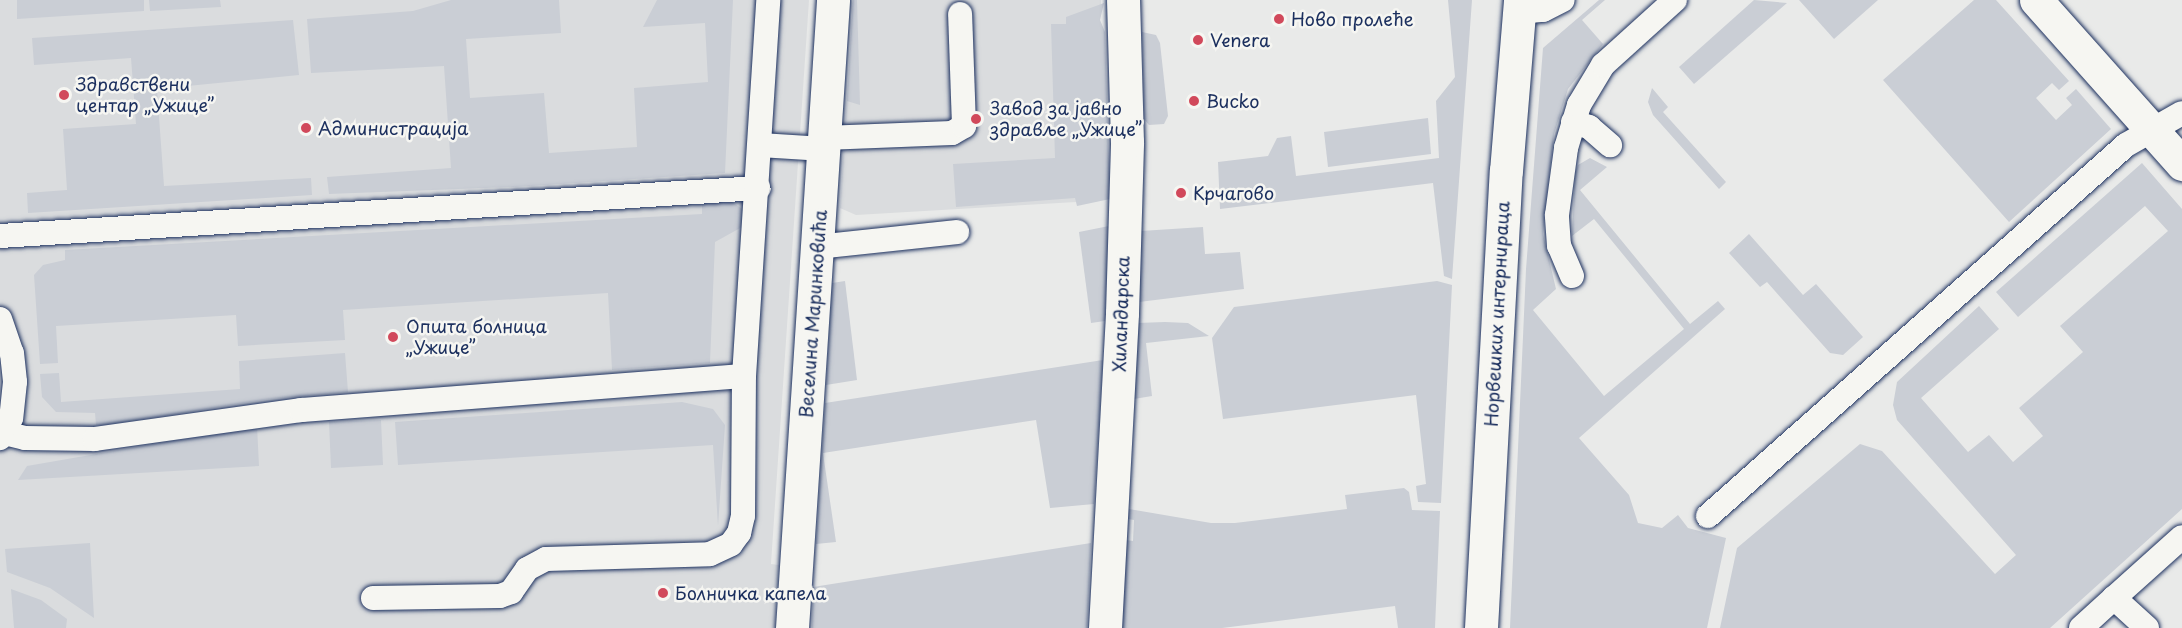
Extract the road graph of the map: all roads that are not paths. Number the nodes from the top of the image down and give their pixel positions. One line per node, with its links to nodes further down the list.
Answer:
1 (768, 0): 13 (lane)
2 (833, 0): 12 (street, Веселина Маринковића)
3 (1123, 0): 29 (street, Хиландарска)
4 (1563, 0): 7 (lane)
5 (1675, 0): 10 (lane)
6 (2036, 0): 11 (street)
7 (1520, 6): 30 (street, Норвешких интернираца)
8 (960, 14): 12 (lane)
9 (2182, 113): 11 (lane)
10 (1573, 122): 14 (lane); 20 (lane)
11 (2153, 131): 15 (street); 24 (lane)
12 (824, 143): 13 (lane); 19 (street, Веселина Маринковића)
13 (760, 145): 16 (lane)
14 (1610, 145)
15 (2182, 164)
16 (758, 188): 18 (lane); 22 (lane)
17 (957, 232): 19 (lane)
18 (0, 236)
19 (817, 247): 28 (street, Веселина Маринковића)
20 (1572, 276)
21 (0, 319): 23 (lane)
22 (744, 376): 23 (lane); 26 (lane)
23 (2, 435)
24 (1708, 516)
25 (2182, 537): 27 (lane)
26 (373, 598)
27 (2114, 598): 31 (lane); 32 (lane)
28 (792, 628)
29 (1104, 628)
30 (1481, 628)
31 (2080, 628)
32 (2146, 628)

